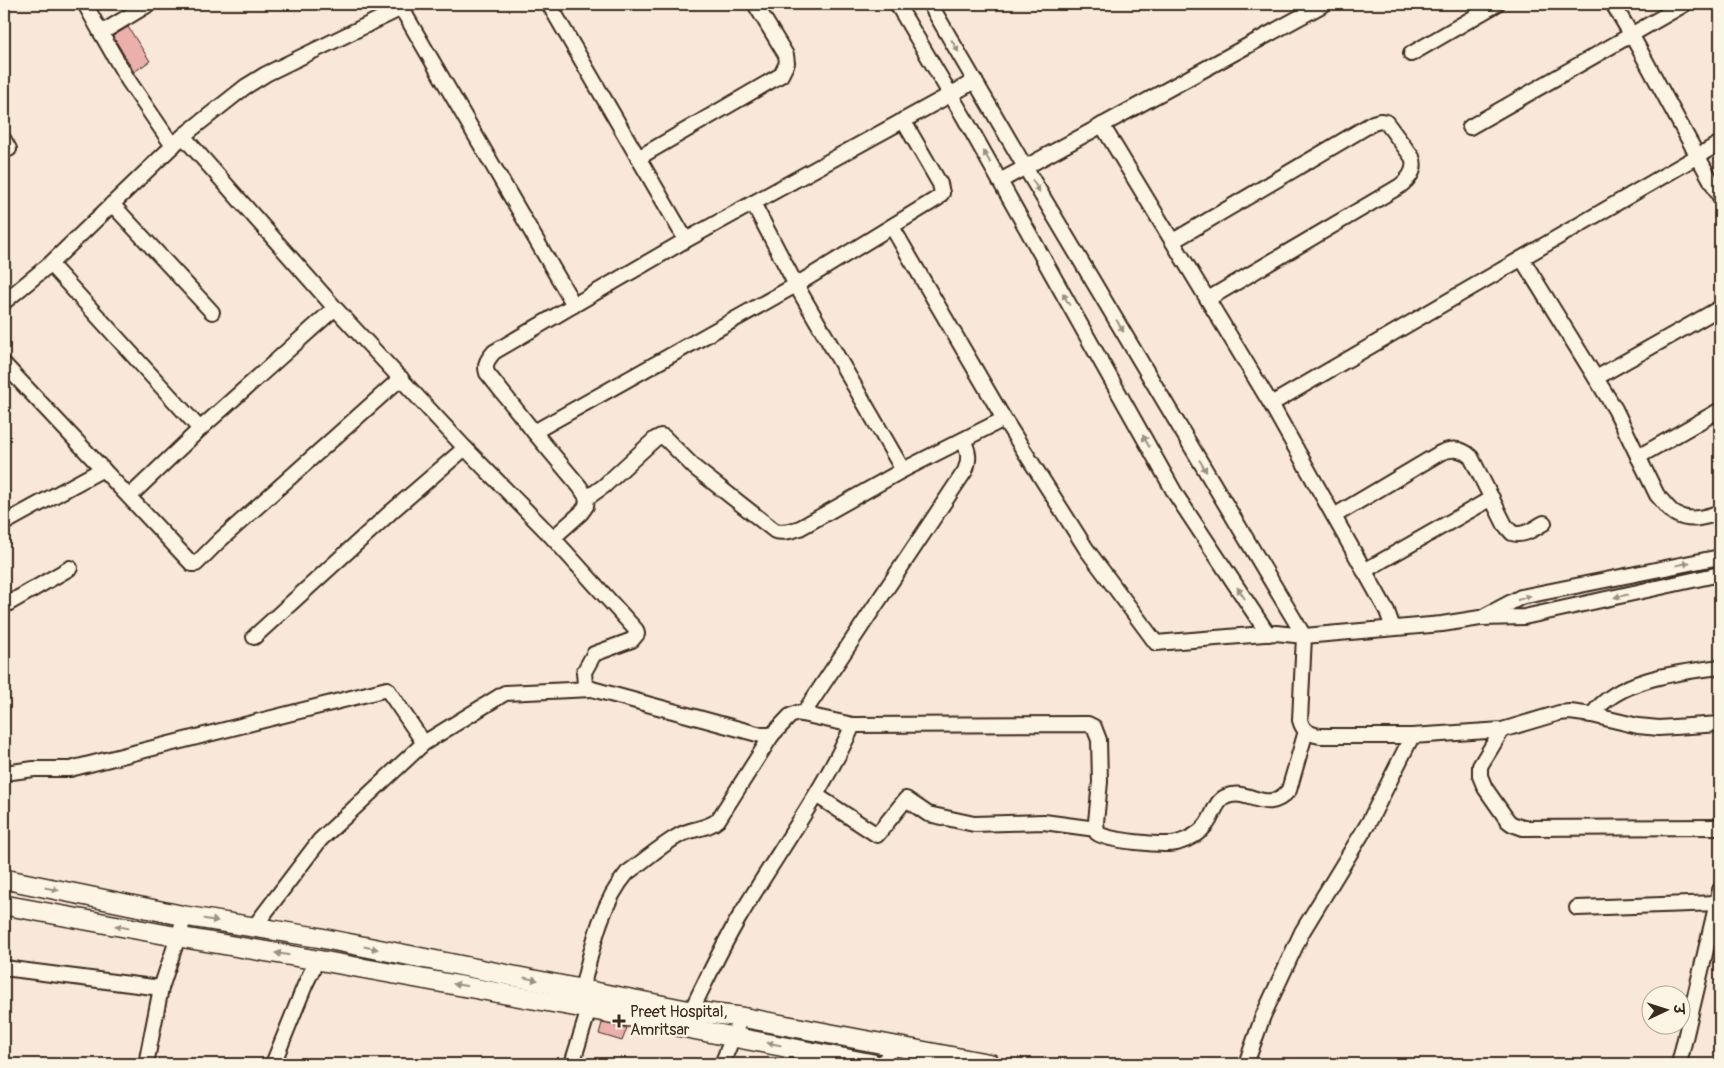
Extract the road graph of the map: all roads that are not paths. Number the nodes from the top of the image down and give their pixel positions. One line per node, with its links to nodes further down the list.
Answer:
1 (85, 4): 12 (street)
2 (150, 4): 12 (street)
3 (549, 4): 24 (street)
4 (755, 4): 24 (street)
5 (897, 4): 16 (street)
6 (930, 4): 15 (street, one-way to 15)
7 (1324, 4): 18 (street)
8 (1497, 4): 14 (street)
9 (1613, 4): 13 (street)
10 (1685, 4): 13 (street)
11 (404, 5): 20 (street); 38 (street)
12 (101, 33): 22 (street)
13 (1631, 34): 19 (street); 23 (street)
14 (1411, 54)
15 (975, 81): 16 (street); 25 (street)
16 (949, 94): 17 (street); 26 (street, one-way to 16)
17 (903, 120): 28 (street); 30 (street)
18 (1102, 125): 25 (street); 32 (street)
19 (1470, 127)
20 (183, 136): 22 (street); 39 (street)
21 (1720, 144): 23 (street)
22 (173, 146): 29 (street)
23 (1699, 156): 27 (street); 33 (street)
24 (638, 158): 31 (street)
25 (1025, 167): 26 (street); 71 (street, one-way to 71)
26 (1000, 181): 70 (street, one-way to 26)
27 (1720, 196)
28 (753, 203): 31 (street); 35 (street)
29 (112, 204): 34 (street); 41 (street)
30 (892, 227): 35 (street); 47 (street)
31 (686, 240): 38 (street)
32 (1173, 241): 36 (street); 36 (street)
33 (1522, 259): 44 (street); 45 (street)
34 (50, 264): 37 (street); 48 (street)
35 (796, 285): 49 (street); 54 (street)
36 (1208, 299): 45 (street)
37 (4, 302)
38 (574, 305): 49 (street)
39 (335, 308): 43 (street); 48 (street)
40 (1720, 308): 44 (street)
41 (212, 312)
42 (4, 364): 53 (street)
43 (401, 378): 51 (street); 55 (street)
44 (1596, 378): 52 (street)
45 (1272, 404): 59 (street)
46 (1720, 410): 52 (street)
47 (1004, 419): 50 (street); 70 (street)
48 (200, 429): 55 (street)
49 (534, 432): 56 (street)
50 (963, 440): 54 (street); 75 (street)
51 (465, 448): 62 (street); 72 (street)
52 (1638, 457): 58 (street)
53 (103, 468): 55 (street); 60 (street)
54 (903, 470): 56 (street)
55 (130, 496)
56 (587, 498): 62 (street)
57 (1492, 498): 59 (street); 61 (street); 65 (street)
58 (1720, 512)
59 (1334, 516): 65 (street)
60 (4, 523)
61 (1544, 523)
62 (554, 538): 74 (street)
63 (1720, 557): 68 (street, one-way to 63)
64 (70, 568): 67 (street)
65 (1364, 571): 69 (street)
66 (1720, 574): 68 (street, one-way to 68)
67 (4, 606)
68 (1480, 618): 69 (street)
69 (1393, 628): 71 (street)
70 (1268, 634): 71 (street)
71 (1304, 636): 80 (street)
72 (254, 638)
73 (1720, 667): 76 (street)
74 (592, 689): 81 (street); 83 (street)
75 (803, 714): 78 (street); 81 (street)
76 (1592, 715): 77 (street); 79 (street)
77 (1720, 724)
78 (853, 725): 85 (street); 87 (street)
79 (1502, 730): 82 (street); 86 (street)
80 (1306, 732): 82 (street); 87 (street)
81 (772, 735): 98 (street)
82 (1412, 736): 111 (street)
83 (424, 742): 84 (street); 93 (street)
84 (4, 773)
85 (816, 796): 87 (street); 100 (street)
86 (1720, 827)
87 (1096, 828)
88 (4, 879): 92 (street, one-way to 92)
89 (1719, 897): 91 (street); 112 (street)
90 (4, 905): 94 (street, one-way to 90)
91 (1577, 908)
92 (185, 916): 93 (street, one-way to 93); 94 (street)
93 (254, 927): 98 (street, one-way to 98)
94 (179, 937): 95 (street, one-way to 94); 97 (street)
95 (316, 960): 99 (street, one-way to 95); 105 (street)
96 (4, 968): 97 (street)
97 (161, 988): 104 (street)
98 (582, 989): 100 (street)
99 (589, 1009): 102 (street); 106 (street)
100 (691, 1011): 101 (street)
101 (741, 1017): 102 (street); 103 (street)
102 (734, 1036): 107 (street); 108 (street, one-way to 102)
103 (893, 1047): 109 (street); 110 (street)
104 (146, 1064)
105 (272, 1064)
106 (572, 1064)
107 (722, 1064)
108 (873, 1064)
109 (883, 1064)
110 (991, 1064)
111 (1246, 1064)
112 (1678, 1064)

